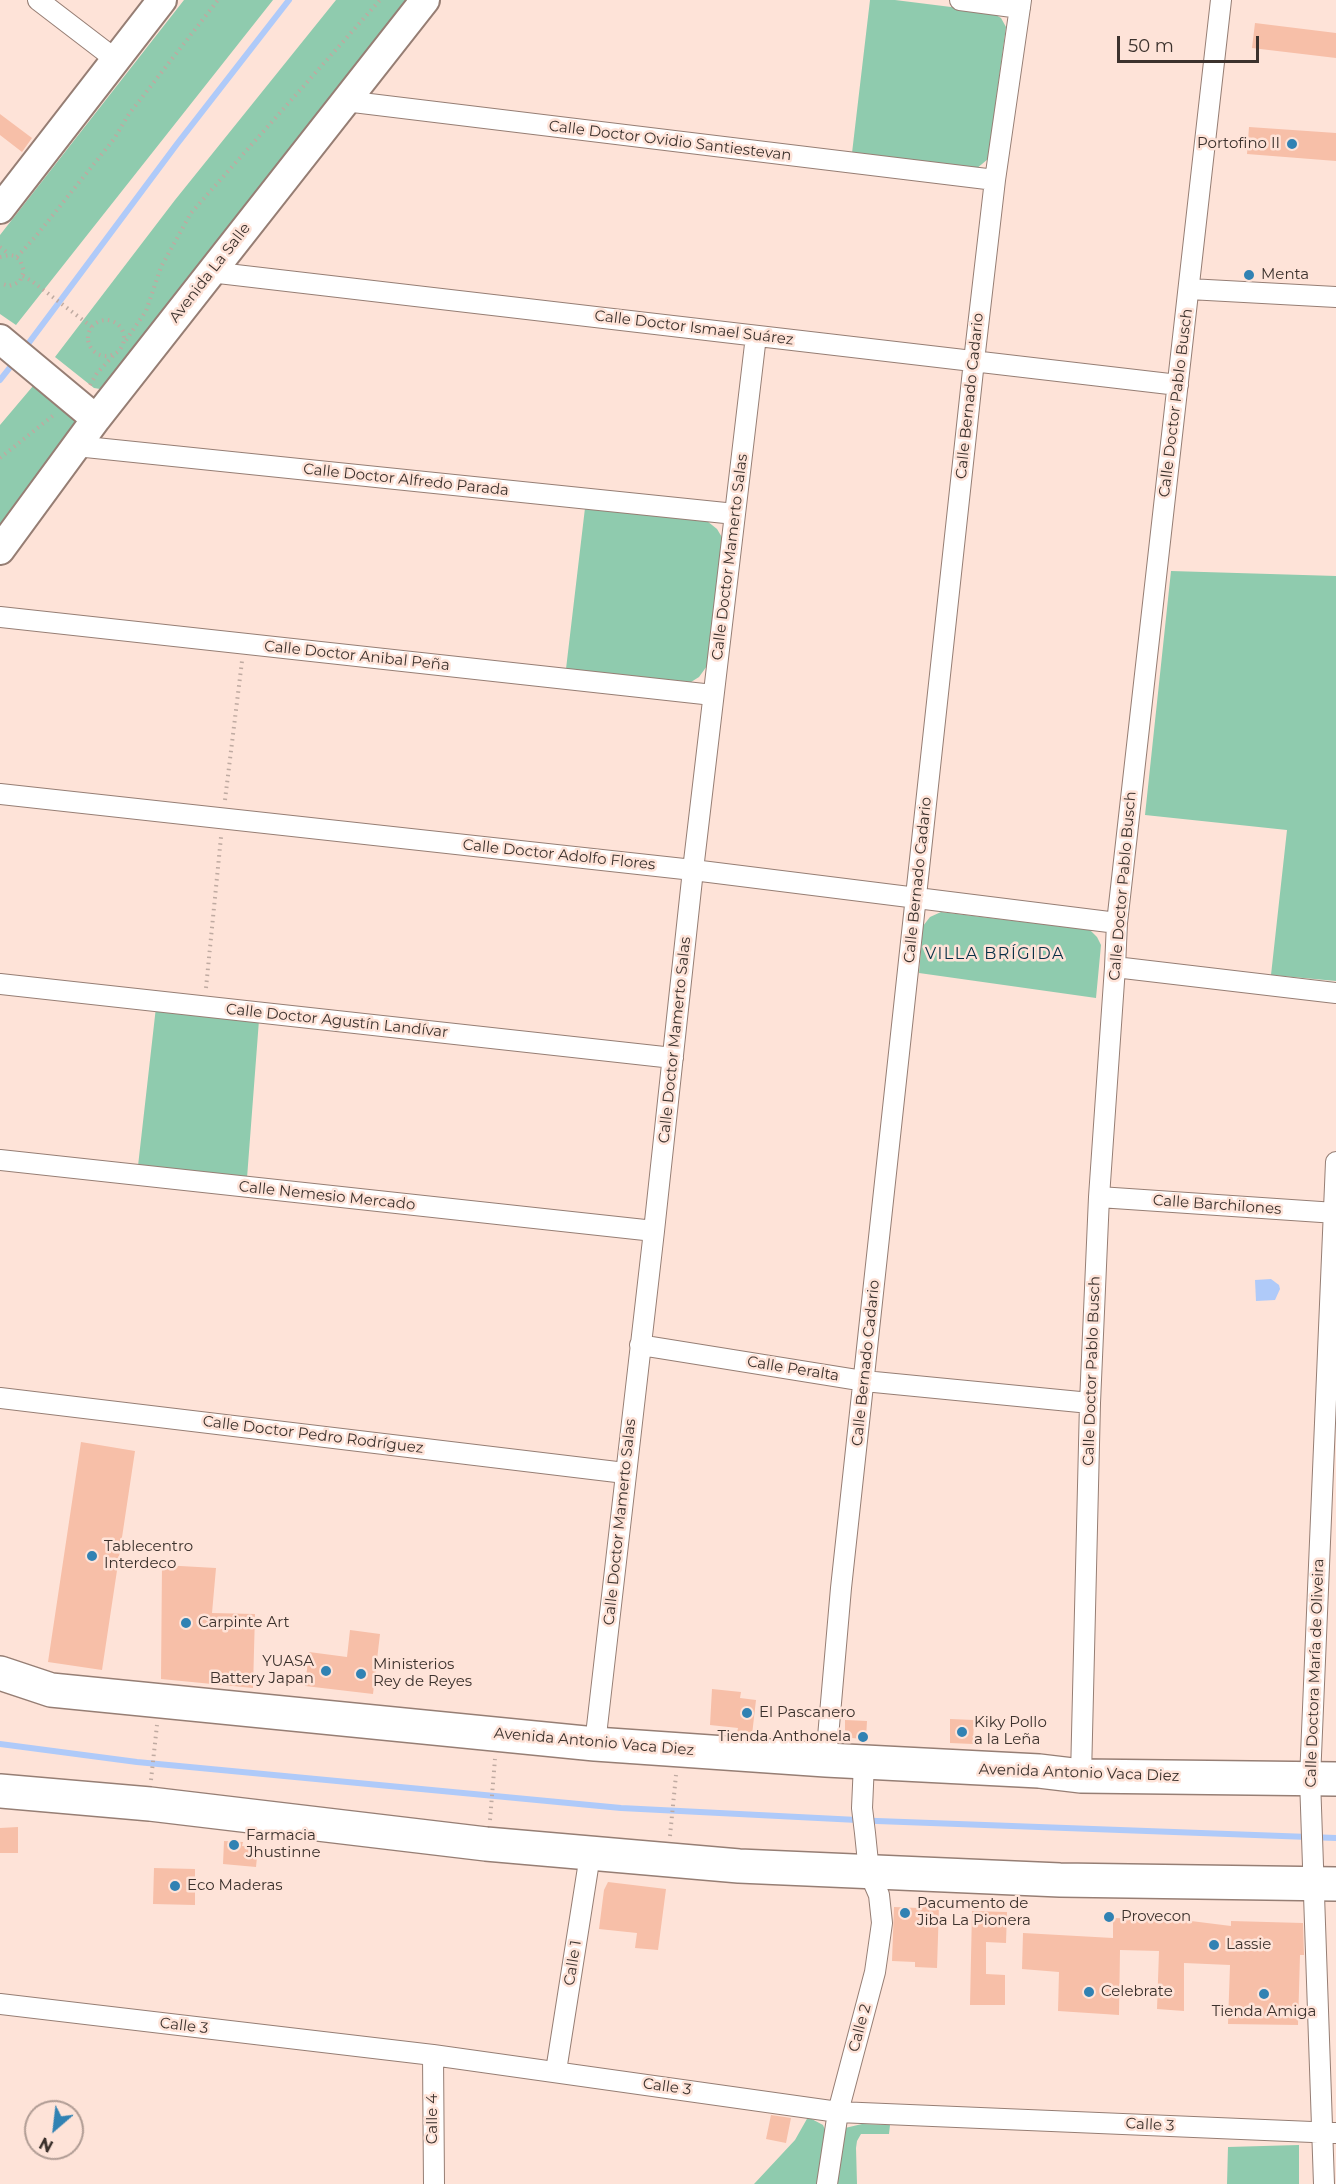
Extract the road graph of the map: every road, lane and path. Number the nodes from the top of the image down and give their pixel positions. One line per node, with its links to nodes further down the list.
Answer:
1 (38, 0): 9 (street)
2 (162, 0): 9 (main road)
3 (218, 0): 16 (path)
4 (380, 0): 25 (path)
5 (425, 0): 10 (main road, Avenida La Salle)
6 (960, 0): 8 (street)
7 (1221, 0): 20 (street, Calle Doctor Pablo Busch)
8 (1020, 4): 11 (street, Calle Bernado Cadario)
9 (115, 59): 12 (main road)
10 (345, 101): 11 (street, Calle Doctor Ovidio Santiestevan); 17 (main road, Avenida La Salle)
11 (995, 180): 27 (street, Calle Bernado Cadario)
12 (0, 209)
13 (0, 247): 14 (path)
14 (10, 255): 15 (path); 16 (path)
15 (0, 257)
16 (17, 257): 18 (path)
17 (210, 272): 23 (street, Calle Doctor Ismael Suárez); 31 (main road, Avenida La Salle)
18 (23, 276): 19 (path); 22 (path)
19 (0, 284)
20 (1189, 289): 21 (street); 29 (street, Calle Doctor Pablo Busch)
21 (1336, 297)
22 (91, 326): 25 (path); 26 (path)
23 (756, 336): 27 (street, Calle Doctor Ismael Suárez); 34 (street, Calle Doctor Mamerto Salas)
24 (0, 339): 31 (main road)
25 (124, 343): 26 (path)
26 (115, 354): 28 (path)
27 (974, 361): 29 (street, Calle Doctor Ismael Suárez); 40 (street, Calle Bernado Cadario)
28 (90, 385)
29 (1178, 385): 41 (street, Calle Doctor Pablo Busch)
30 (60, 409): 33 (path)
31 (96, 419): 32 (main road, Avenida La Salle)
32 (76, 446): 34 (street, Calle Doctor Alfredo Parada); 35 (main road, Avenida La Salle)
33 (0, 458)
34 (735, 514): 37 (street, Calle Doctor Mamerto Salas)
35 (0, 550)
36 (0, 617): 37 (street, Calle Doctor Anibal Peña)
37 (713, 695): 39 (street, Calle Doctor Mamerto Salas)
38 (0, 794): 39 (street, Calle Doctor Adolfo Flores)
39 (693, 870): 40 (street, Calle Doctor Adolfo Flores); 45 (street, Calle Doctor Mamerto Salas)
40 (916, 899): 41 (street, Calle Doctor Adolfo Flores); 52 (street, Calle Bernado Cadario)
41 (1117, 923): 42 (street, Calle Doctor Pablo Busch)
42 (1115, 967): 44 (street); 48 (street, Calle Doctor Pablo Busch)
43 (0, 984): 45 (street, Calle Doctor Agustín Landívar)
44 (1336, 993)
45 (673, 1058): 50 (street, Calle Doctor Mamerto Salas)
46 (0, 1160): 50 (street, Calle Nemesio Mercado)
47 (1336, 1162): 49 (street, Calle Doctora María de Oliveira)
48 (1099, 1197): 49 (street, Calle Barchilones); 54 (street, Calle Doctor Pablo Busch)
49 (1335, 1213): 64 (street, Calle Doctora María de Oliveira)
50 (654, 1232): 51 (street, Calle Doctor Mamerto Salas)
51 (640, 1345): 52 (street, Calle Peralta); 55 (street, Calle Doctor Mamerto Salas)
52 (864, 1381): 54 (street, Calle Peralta); 59 (street, Calle Bernado Cadario)
53 (0, 1398): 55 (street, Calle Doctor Pedro Rodríguez)
54 (1090, 1403): 61 (street, Calle Doctor Pablo Busch)
55 (625, 1473): 57 (street, Calle Doctor Mamerto Salas)
56 (0, 1673): 57 (highway, Avenida Antonio Vaca Diez)
57 (595, 1744): 59 (highway, Avenida Antonio Vaca Diez)
58 (155, 1747): 62 (path)
59 (826, 1760): 60 (highway, Avenida Antonio Vaca Diez)
60 (864, 1762): 61 (highway, Avenida Antonio Vaca Diez); 70 (street, Calle 2)
61 (1082, 1776): 64 (highway, Avenida Antonio Vaca Diez)
62 (151, 1778)
63 (494, 1778): 67 (path)
64 (1319, 1787): 71 (street, Calle Doctora María de Oliveira)
65 (0, 1791): 69 (highway)
66 (674, 1797): 68 (path)
67 (491, 1810)
68 (672, 1821)
69 (590, 1855): 70 (highway); 74 (street, Calle 1)
70 (869, 1872): 71 (highway); 75 (street, Calle 2)
71 (1322, 1880): 76 (street, Calle Doctora María de Oliveira)
72 (0, 2004): 73 (street, Calle 3)
73 (433, 2055): 74 (street, Calle 3); 77 (street, Calle 4)
74 (556, 2071): 75 (street, Calle 3)
75 (838, 2112): 76 (street, Calle 3); 78 (street, Calle 2)
76 (1329, 2133): 79 (street, Calle Doctora María de Oliveira)
77 (434, 2184)
78 (827, 2184)
79 (1324, 2184)

